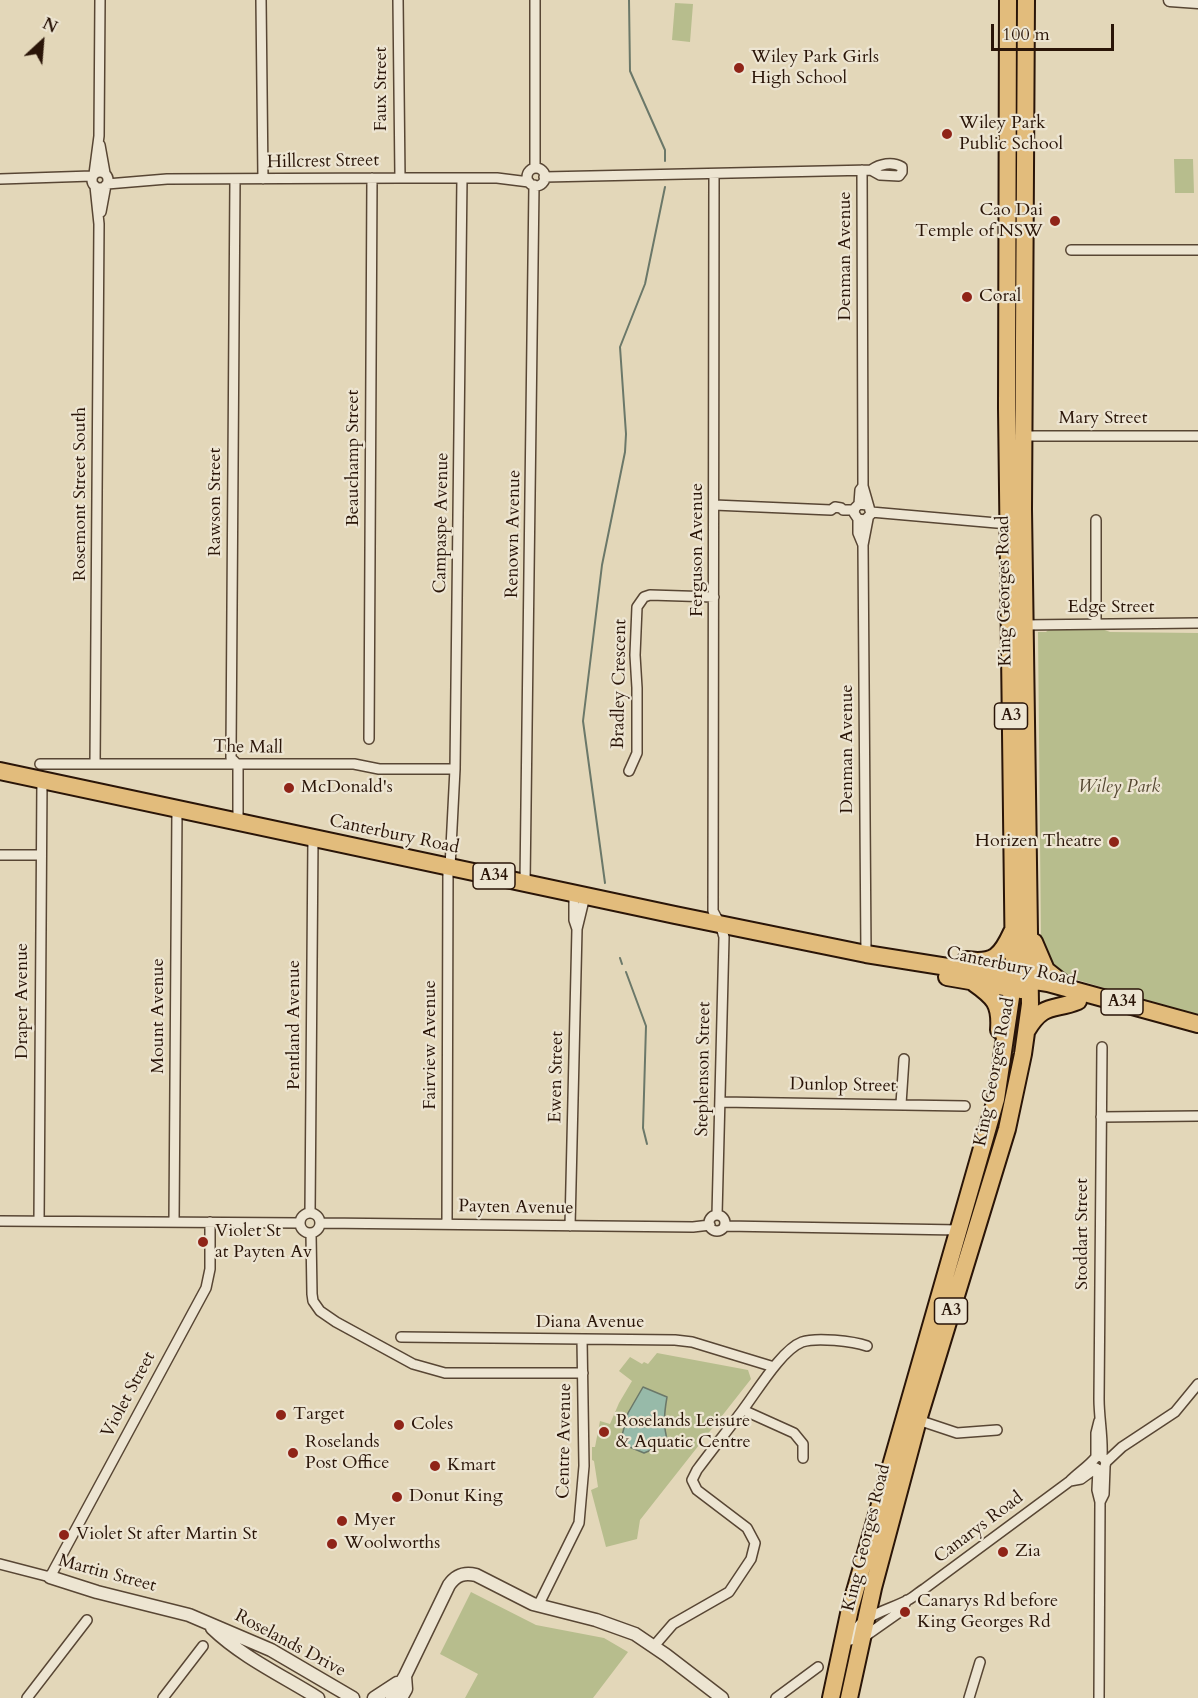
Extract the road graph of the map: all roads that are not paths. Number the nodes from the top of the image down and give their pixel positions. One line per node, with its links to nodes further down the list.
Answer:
1 (100, 0): 9 (street, Rosemont Street South)
2 (261, 0): 19 (street)
3 (398, 0): 12 (street, Faux Street)
4 (534, 0): 10 (street)
5 (1008, 0): 27 (highway, King Georges Road / A3)
6 (1026, 0): 27 (highway, King Georges Road / A3)
7 (1170, 0): 8 (street)
8 (1198, 2)
9 (99, 136): 18 (street, Rosemont Street South); 20 (street, Rosemont Street South)
10 (531, 170): 13 (street); 16 (street, Hillcrest Street); 22 (street)
11 (714, 174): 13 (street); 28 (street, Ferguson Avenue); 29 (street, Denman Avenue)
12 (400, 177): 14 (street, Hillcrest Street); 15 (street, Hillcrest Street)
13 (544, 177): 22 (street)
14 (372, 178): 19 (street, Hillcrest Street); 36 (street, Beauchamp Street)
15 (462, 178): 16 (street, Hillcrest Street); 39 (street, Campaspe Avenue)
16 (497, 178): 22 (street, Hillcrest Street)
17 (0, 179): 20 (street)
18 (106, 179): 20 (street); 20 (street); 21 (street, Hillcrest Street); 23 (street, Rosemont Street South)
19 (263, 179): 21 (street, Hillcrest Street)
20 (93, 180): 23 (street, Rosemont Street South)
21 (235, 180): 38 (street, Rawson Street)
22 (532, 184): 49 (street, Renown Avenue)
23 (99, 224): 37 (street, Rosemont Street South)
24 (1071, 250): 25 (street)
25 (1198, 250)
26 (1198, 435): 27 (street, Mary Street)
27 (1016, 436): 31 (highway, King Georges Road / A3); 35 (highway, King Georges Road / A3)
28 (714, 505): 29 (street); 32 (street, Ferguson Avenue)
29 (863, 511): 31 (street); 53 (street, Denman Avenue)
30 (1096, 520): 34 (street)
31 (1008, 524): 52 (highway, King Georges Road / A3)
32 (714, 597): 41 (street, Bradley Crescent); 51 (street, Ferguson Avenue)
33 (1198, 623): 34 (street, Edge Street)
34 (1096, 624): 35 (street, Edge Street)
35 (1024, 625): 52 (highway, King Georges Road / A3)
36 (369, 739)
37 (95, 764): 38 (street, The Mall); 42 (street, The Mall)
38 (238, 765): 39 (street, The Mall); 44 (street, Rawson Street)
39 (455, 769): 48 (street, Campaspe Avenue)
40 (0, 771): 42 (highway, Canterbury Road / A34)
41 (629, 771)
42 (41, 772): 43 (highway, Canterbury Road / A34); 47 (street, Draper Avenue)
43 (177, 810): 44 (highway, Canterbury Road / A34); 73 (street, Mount Avenue)
44 (238, 822): 45 (highway, Canterbury Road / A34)
45 (313, 838): 48 (highway, Canterbury Road / A34); 69 (street, Pentland Avenue)
46 (0, 855): 47 (street)
47 (41, 855): 72 (street, Draper Avenue)
48 (449, 867): 49 (highway, Canterbury Road / A34); 77 (street, Fairview Avenue)
49 (525, 883): 50 (highway, Canterbury Road / A34)
50 (579, 895): 51 (highway, Canterbury Road / A34); 79 (street, Ewen Street)
51 (720, 924): 53 (highway, Canterbury Road / A34); 64 (street, Stephenson Street)
52 (1022, 929): 54 (highway); 56 (highway, King Georges Road / A3); 57 (highway)
53 (866, 954): 54 (highway, Canterbury Road / A34)
54 (922, 964): 55 (highway, Canterbury Road / A34); 56 (highway, Canterbury Road / A34)
55 (972, 982): 56 (highway, Canterbury Road / A34); 63 (highway)
56 (1022, 984): 57 (highway, Canterbury Road / A34); 60 (highway, King Georges Road / A3); 63 (highway, King Georges Road / A3)
57 (1073, 994): 58 (highway, Canterbury Road / A34); 59 (highway, Canterbury Road / A34); 60 (highway)
58 (1198, 1024)
59 (1198, 1032)
60 (1025, 1034): 90 (highway, King Georges Road / A3)
61 (1102, 1047): 68 (street, Stoddart Street)
62 (904, 1059): 65 (street)
63 (1001, 1070): 81 (highway, King Georges Road / A3)
64 (721, 1102): 65 (street, Dunlop Street); 70 (street, Stephenson Street)
65 (901, 1104): 66 (street, Dunlop Street)
66 (965, 1106)
67 (1198, 1116): 68 (street)
68 (1101, 1117): 91 (street, Stoddart Street)
69 (310, 1213): 75 (street); 76 (street)
70 (717, 1215): 78 (street); 80 (street)
71 (0, 1221): 72 (street)
72 (39, 1221): 73 (street)
73 (174, 1222): 74 (street)
74 (210, 1222): 75 (street); 102 (street, Violet Street)
75 (300, 1223): 82 (street)
76 (321, 1223): 77 (street, Payten Avenue); 82 (street)
77 (447, 1223): 79 (street, Payten Avenue)
78 (710, 1225): 79 (street, Payten Avenue); 80 (street)
79 (570, 1226)
80 (725, 1226): 81 (street)
81 (959, 1230): 115 (highway, King Georges Road / A3)
82 (311, 1234): 87 (street)
83 (402, 1337): 84 (street, Diana Avenue)
84 (582, 1339): 86 (street, Diana Avenue); 87 (street, Centre Avenue)
85 (867, 1346): 86 (street)
86 (774, 1367): 89 (street)
87 (583, 1373): 106 (street, Centre Avenue)
88 (1198, 1384): 94 (street, Canarys Road)
89 (743, 1410): 95 (street); 112 (street)
90 (918, 1420): 92 (street); 103 (highway, King Georges Road / A3)
91 (1099, 1421): 93 (street, Stoddart Street); 96 (street, Stoddart Street)
92 (997, 1430)
93 (1103, 1438): 94 (street); 96 (street, Stoddart Street)
94 (1122, 1447): 96 (street, Canarys Road)
95 (803, 1458)
96 (1100, 1462): 97 (street, Canarys Road); 98 (street, Canarys Road); 99 (street, Stoddart Street); 100 (street, Stoddart Street)
97 (1085, 1476): 98 (street, Canarys Road); 99 (street, Stoddart Street)
98 (1071, 1481): 104 (street, Canarys Road)
99 (1097, 1490): 100 (street, Stoddart Street)
100 (1100, 1502): 129 (street, Stoddart Street)
101 (0, 1564): 102 (street, Martin Street)
102 (50, 1577): 109 (street, Martin Street)
103 (873, 1588): 105 (street); 108 (highway, King Georges Road / A3)
104 (907, 1600): 105 (street, Canarys Road); 110 (street, Canarys Road)
105 (896, 1604): 108 (street, Canarys Road)
106 (538, 1606): 112 (street); 116 (street)
107 (87, 1620): 118 (street)
108 (866, 1620): 110 (highway, King Georges Road / A3); 115 (street, Canarys Road)
109 (204, 1621): 117 (street, Roselands Drive); 120 (street, Roselands Drive)
110 (862, 1639): 127 (highway, King Georges Road / A3)
111 (203, 1646): 119 (street)
112 (654, 1646): 124 (street)
113 (980, 1662): 128 (street)
114 (818, 1667): 125 (street)
115 (836, 1671): 126 (highway, King Georges Road / A3)
116 (405, 1676): 121 (street); 122 (street); 123 (street)
117 (353, 1697)
118 (27, 1698)
119 (164, 1698)
120 (318, 1698)
121 (374, 1698)
122 (392, 1698)
123 (402, 1698)
124 (722, 1698)
125 (776, 1698)
126 (831, 1698)
127 (849, 1698)
128 (969, 1698)
129 (1099, 1698)

